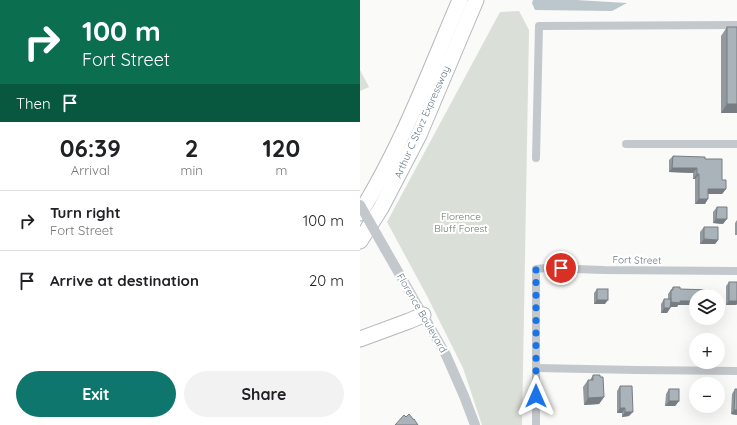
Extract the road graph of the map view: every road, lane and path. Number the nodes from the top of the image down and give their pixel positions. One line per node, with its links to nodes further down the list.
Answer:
1 (460, 0): 8 (highway, Arthur C Storz Expressway)
2 (476, 0): 9 (highway, Arthur C Storz Expressway)
3 (737, 25): 6 (street)
4 (626, 144): 5 (street)
5 (737, 144)
6 (536, 158)
7 (360, 205): 11 (street, Florence Boulevard, bridge)
8 (360, 213)
9 (360, 241)
10 (737, 271): 13 (street, Fort Street)
11 (423, 315): 12 (highway); 15 (street, Florence Boulevard)
12 (360, 339)
13 (536, 368): 14 (street); 16 (street)
14 (737, 371)
15 (475, 425)
16 (536, 425)

